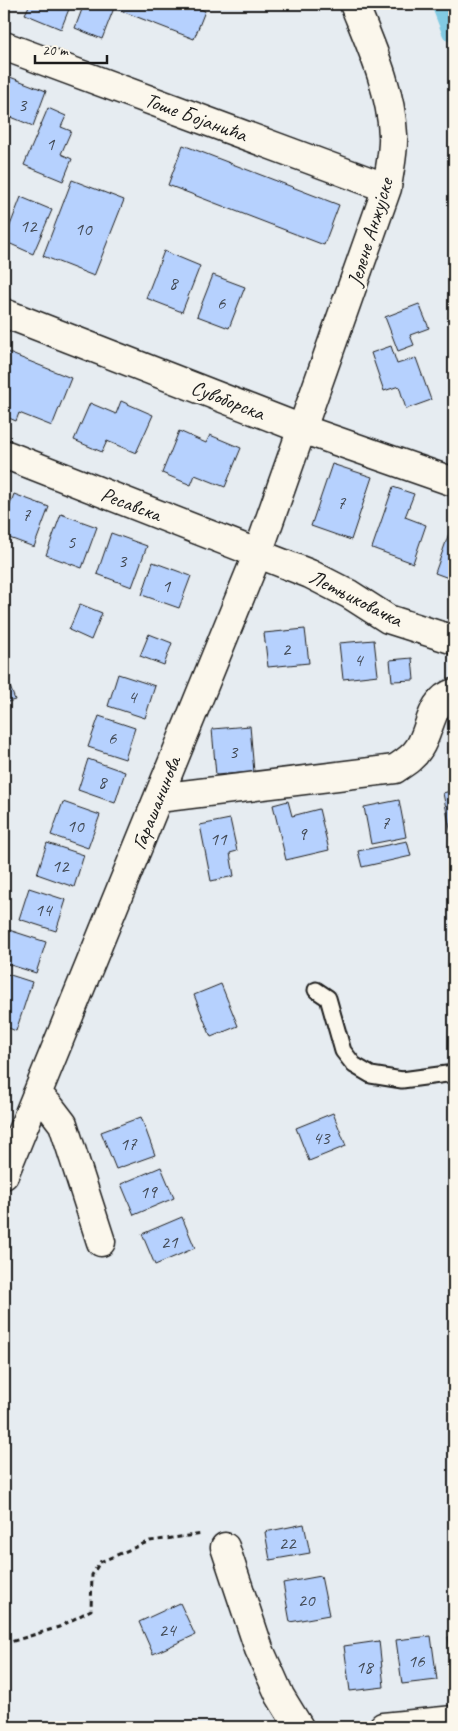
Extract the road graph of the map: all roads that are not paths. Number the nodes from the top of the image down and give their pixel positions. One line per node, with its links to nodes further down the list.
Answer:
1 (354, 4): 3 (street, Јелене Анжујске)
2 (4, 46): 3 (street, Тоше Бојанића)
3 (387, 188): 5 (street, Јелене Анжујске)
4 (4, 313): 5 (street, Сувоборска)
5 (302, 429): 7 (street, Сувоборска); 8 (street, Гарашанинова)
6 (4, 454): 8 (street, Ресавска)
7 (454, 482)
8 (258, 553): 9 (street, Летњиковачка); 11 (street, Гарашанинова)
9 (454, 640)
10 (454, 693): 11 (street)
11 (158, 798): 14 (street, Гарашанинова)
12 (316, 990): 13 (lane)
13 (454, 1073)
14 (37, 1094): 15 (street, Гарашанинова); 16 (street)
15 (4, 1174)
16 (101, 1242)
17 (224, 1547): 19 (street)
18 (454, 1720): 20 (street)
19 (299, 1727)
20 (383, 1727)

